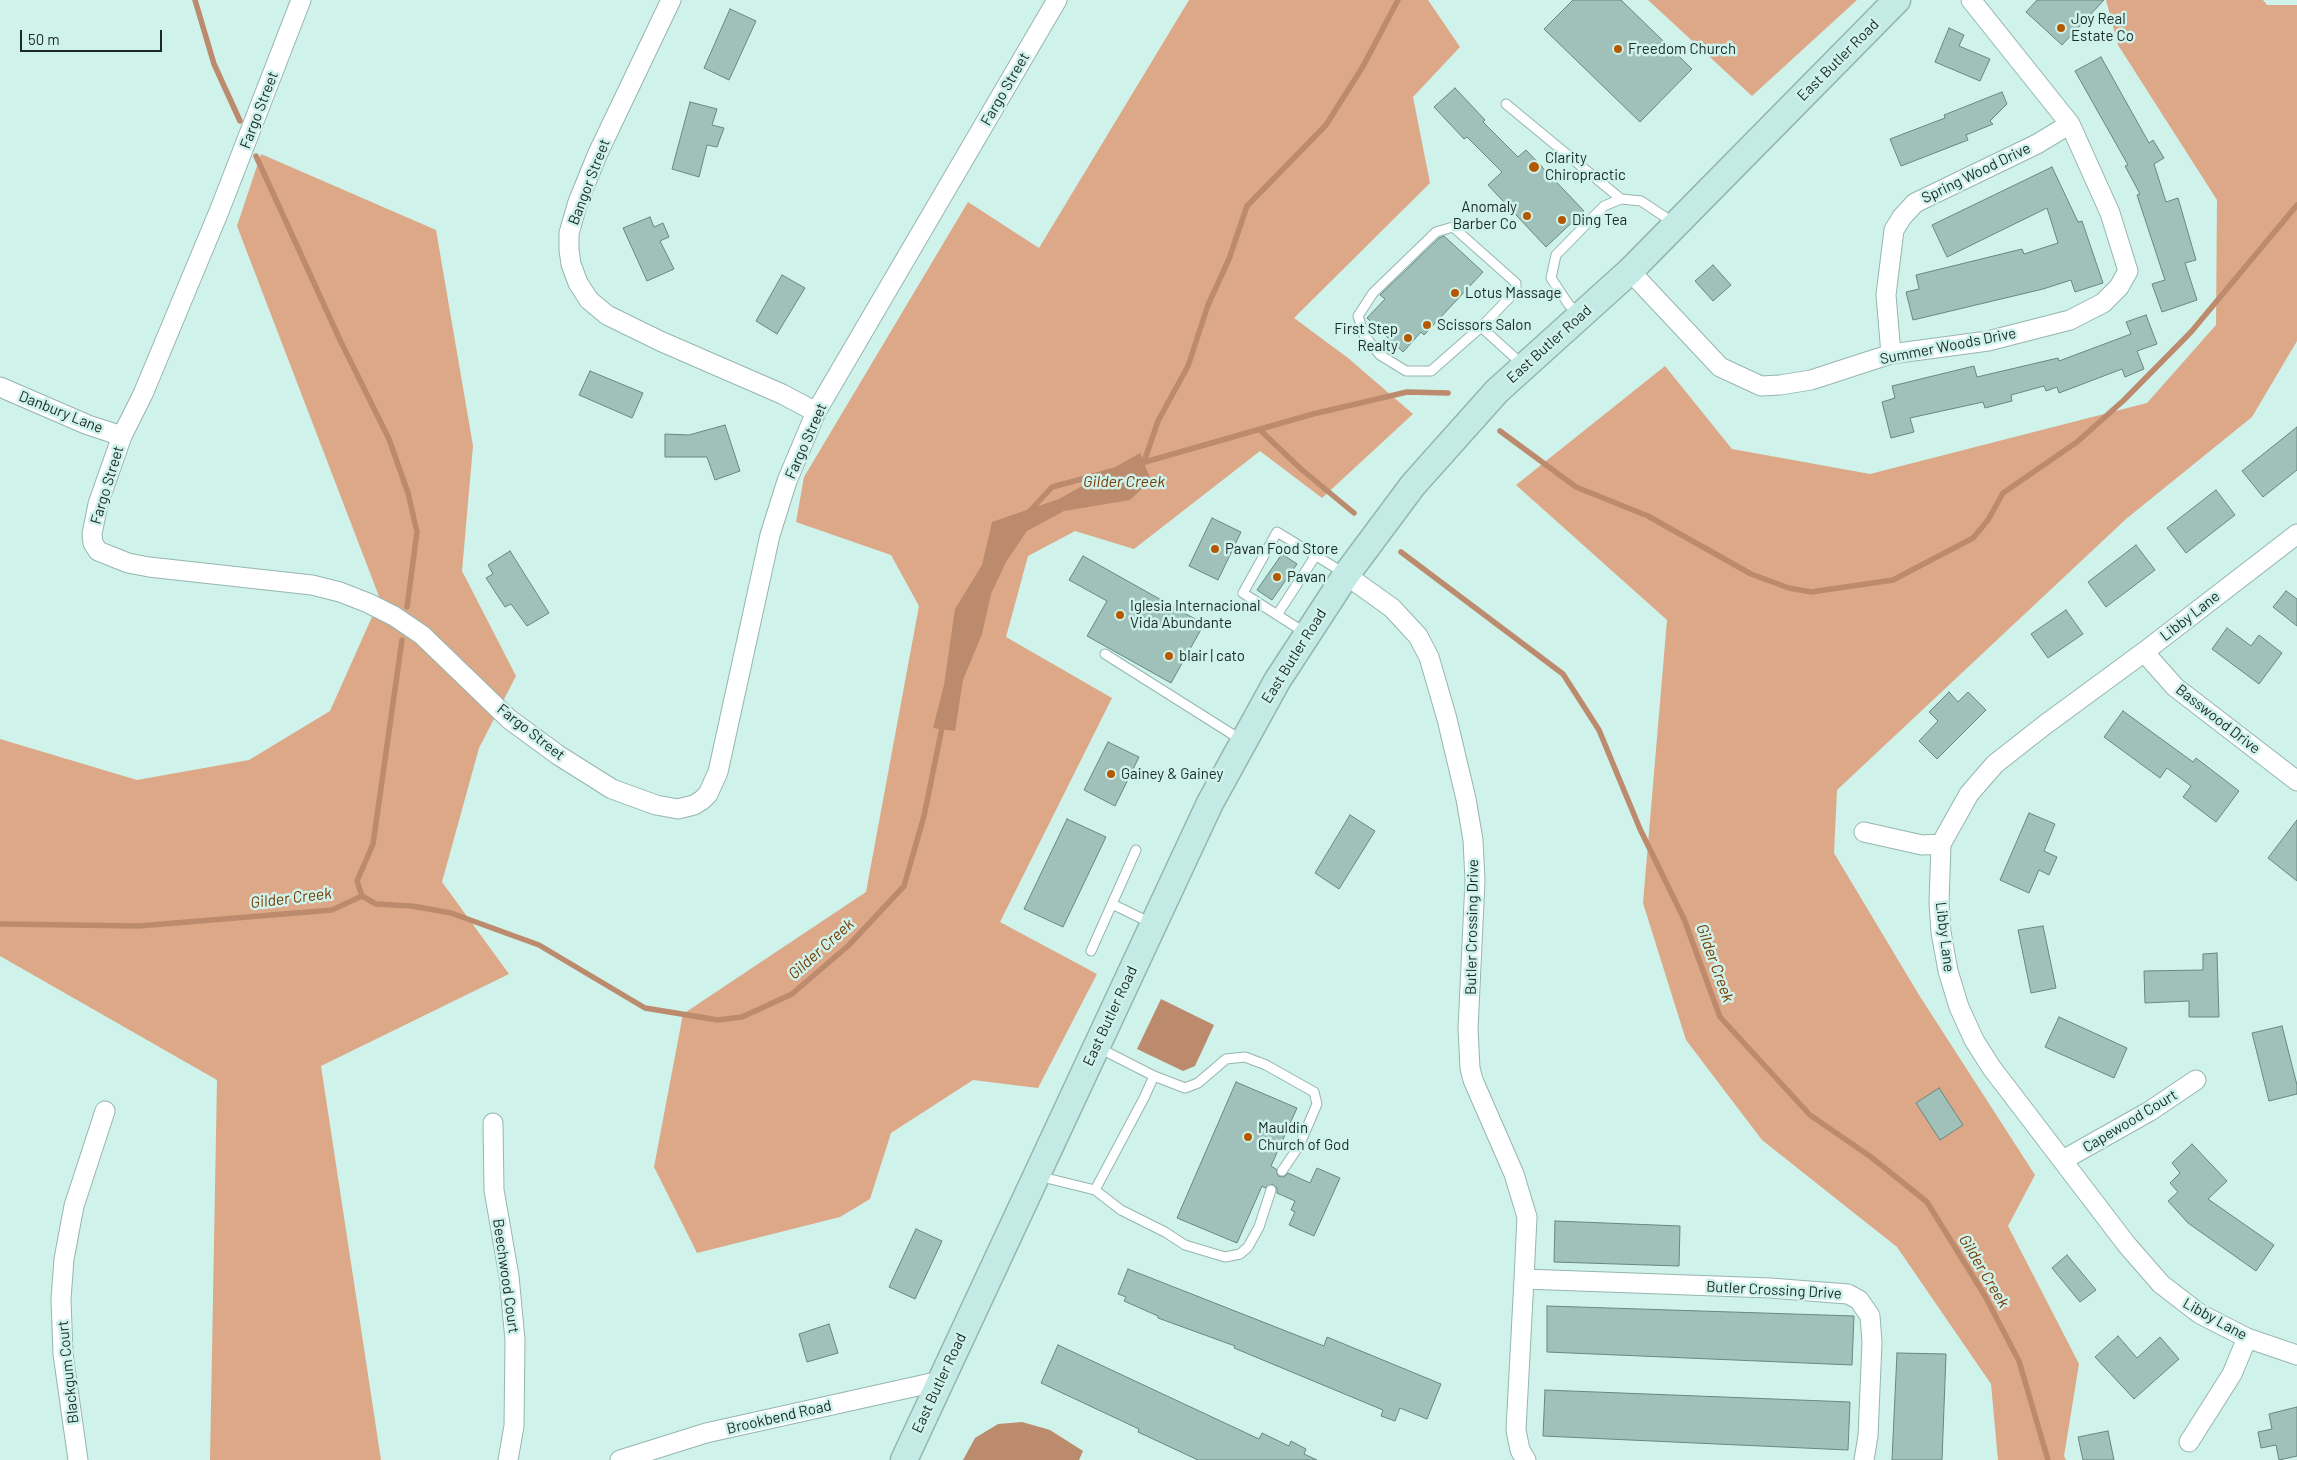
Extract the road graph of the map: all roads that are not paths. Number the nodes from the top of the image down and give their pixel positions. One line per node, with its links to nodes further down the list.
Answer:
1 (301, 0): 17 (street, Fargo Street)
2 (671, 0): 16 (street, Bangor Street)
3 (1057, 0): 16 (street, Fargo Street)
4 (1897, 0): 9 (main road, East Butler Road)
5 (1972, 0): 7 (street, Summer Woods Drive)
6 (1506, 104): 8 (lane)
7 (2070, 124): 13 (street, Spring Wood Drive); 13 (street, Summer Woods Drive)
8 (1621, 199): 9 (lane); 11 (lane)
9 (1676, 225): 10 (main road, East Butler Road)
10 (1630, 271): 11 (main road, East Butler Road); 13 (street, Summer Woods Drive)
11 (1581, 315): 14 (main road, East Butler Road)
12 (1481, 327): 12 (lane); 14 (lane)
13 (1891, 354)
14 (1525, 367): 20 (main road, East Butler Road)
15 (0, 387): 17 (street, Danbury Lane)
16 (816, 412): 17 (street, Fargo Street)
17 (122, 436)
18 (2297, 534): 23 (street, Libby Lane)
19 (1316, 555): 20 (lane); 21 (lane); 21 (lane)
20 (1346, 575): 22 (main road, East Butler Road); 43 (street, Butler Crossing Drive)
21 (1277, 615): 22 (lane)
22 (1307, 634): 25 (main road, East Butler Road)
23 (2144, 652): 26 (street, Basswood Drive); 28 (street, Libby Lane)
24 (1105, 654): 25 (lane)
25 (1243, 742): 31 (main road, East Butler Road)
26 (2297, 781)
27 (1864, 832): 28 (street)
28 (1941, 844): 38 (street, Libby Lane)
29 (1136, 850): 30 (lane)
30 (1112, 904): 31 (lane); 32 (lane)
31 (1153, 924): 33 (main road, East Butler Road)
32 (1091, 951)
33 (1096, 1046): 34 (lane); 40 (main road, East Butler Road)
34 (1154, 1076): 39 (lane); 41 (lane)
35 (2196, 1080): 38 (street, Capewood Court)
36 (105, 1111): 48 (street, Blackgum Court)
37 (493, 1123): 49 (street, Beechwood Court)
38 (2064, 1160): 44 (street, Libby Lane)
39 (1282, 1171)
40 (1035, 1176): 41 (lane); 46 (main road, East Butler Road)
41 (1095, 1190): 42 (lane)
42 (1271, 1190)
43 (1524, 1280): 52 (street, Butler Crossing Drive); 53 (street, Butler Crossing Drive)
44 (2247, 1338): 45 (street, Libby Lane); 47 (street)
45 (2297, 1355)
46 (940, 1381): 50 (street, Brookbend Road); 51 (main road, East Butler Road)
47 (2189, 1442)
48 (78, 1460)
49 (508, 1460)
50 (620, 1460)
51 (904, 1460)
52 (1526, 1460)
53 (1864, 1460)

